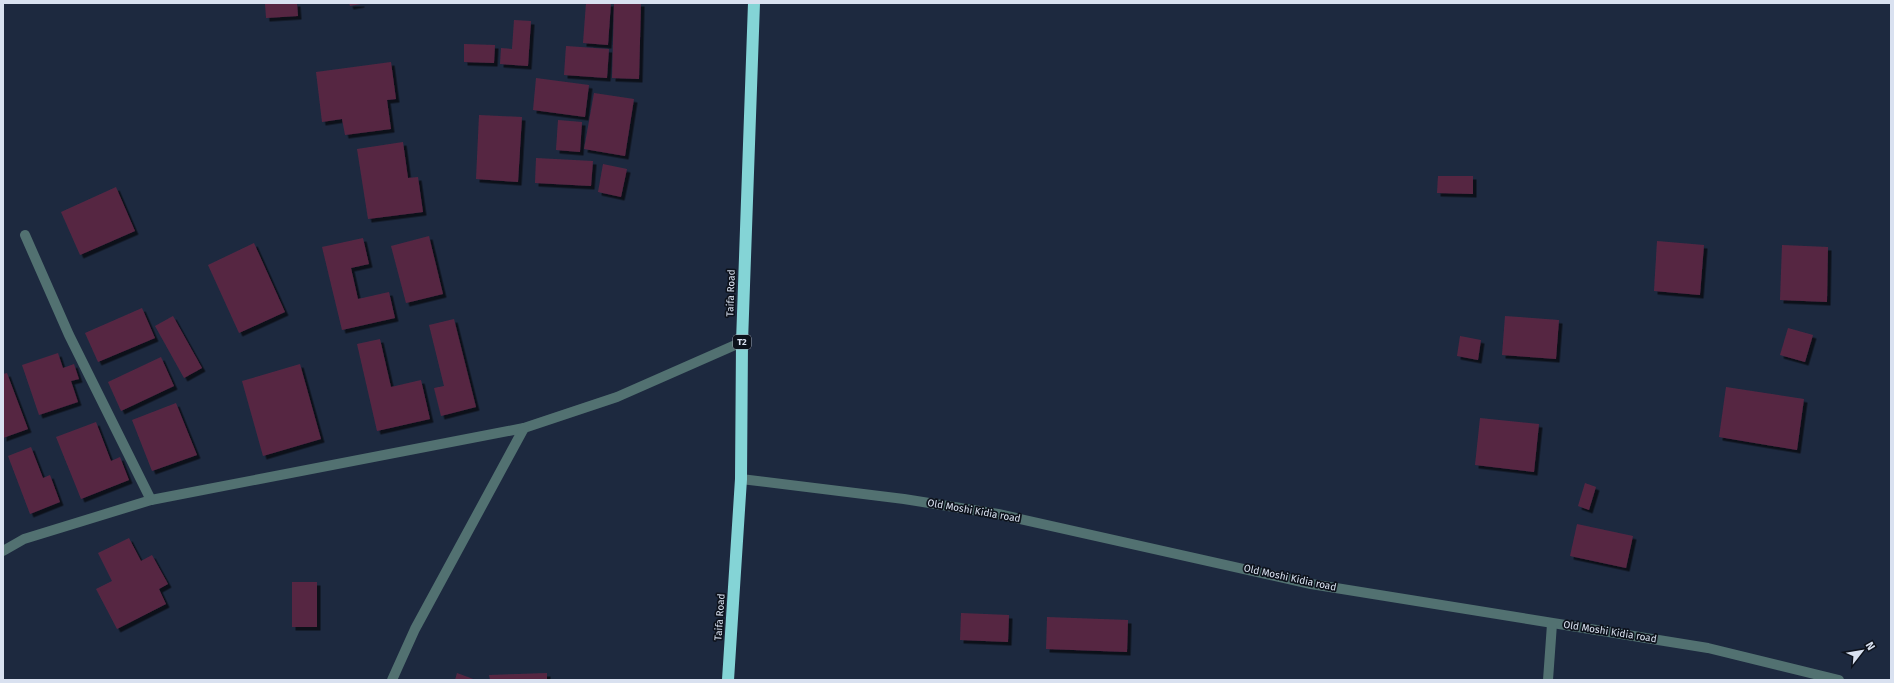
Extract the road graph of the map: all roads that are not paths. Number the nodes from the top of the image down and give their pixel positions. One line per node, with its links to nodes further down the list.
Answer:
1 (754, 3): 3 (highway, Taifa Road / T2)
2 (25, 235): 6 (street)
3 (742, 342): 4 (street); 5 (highway, Taifa Road / T2)
4 (524, 428): 6 (street); 9 (street)
5 (741, 479): 8 (street, Old Moshi Kidia road); 10 (highway, Taifa Road / T2)
6 (151, 500): 7 (street)
7 (3, 551)
8 (1552, 624): 11 (street); 12 (street, Old Moshi Kidia road)
9 (392, 680)
10 (728, 680)
11 (1548, 680)
12 (1839, 680)

